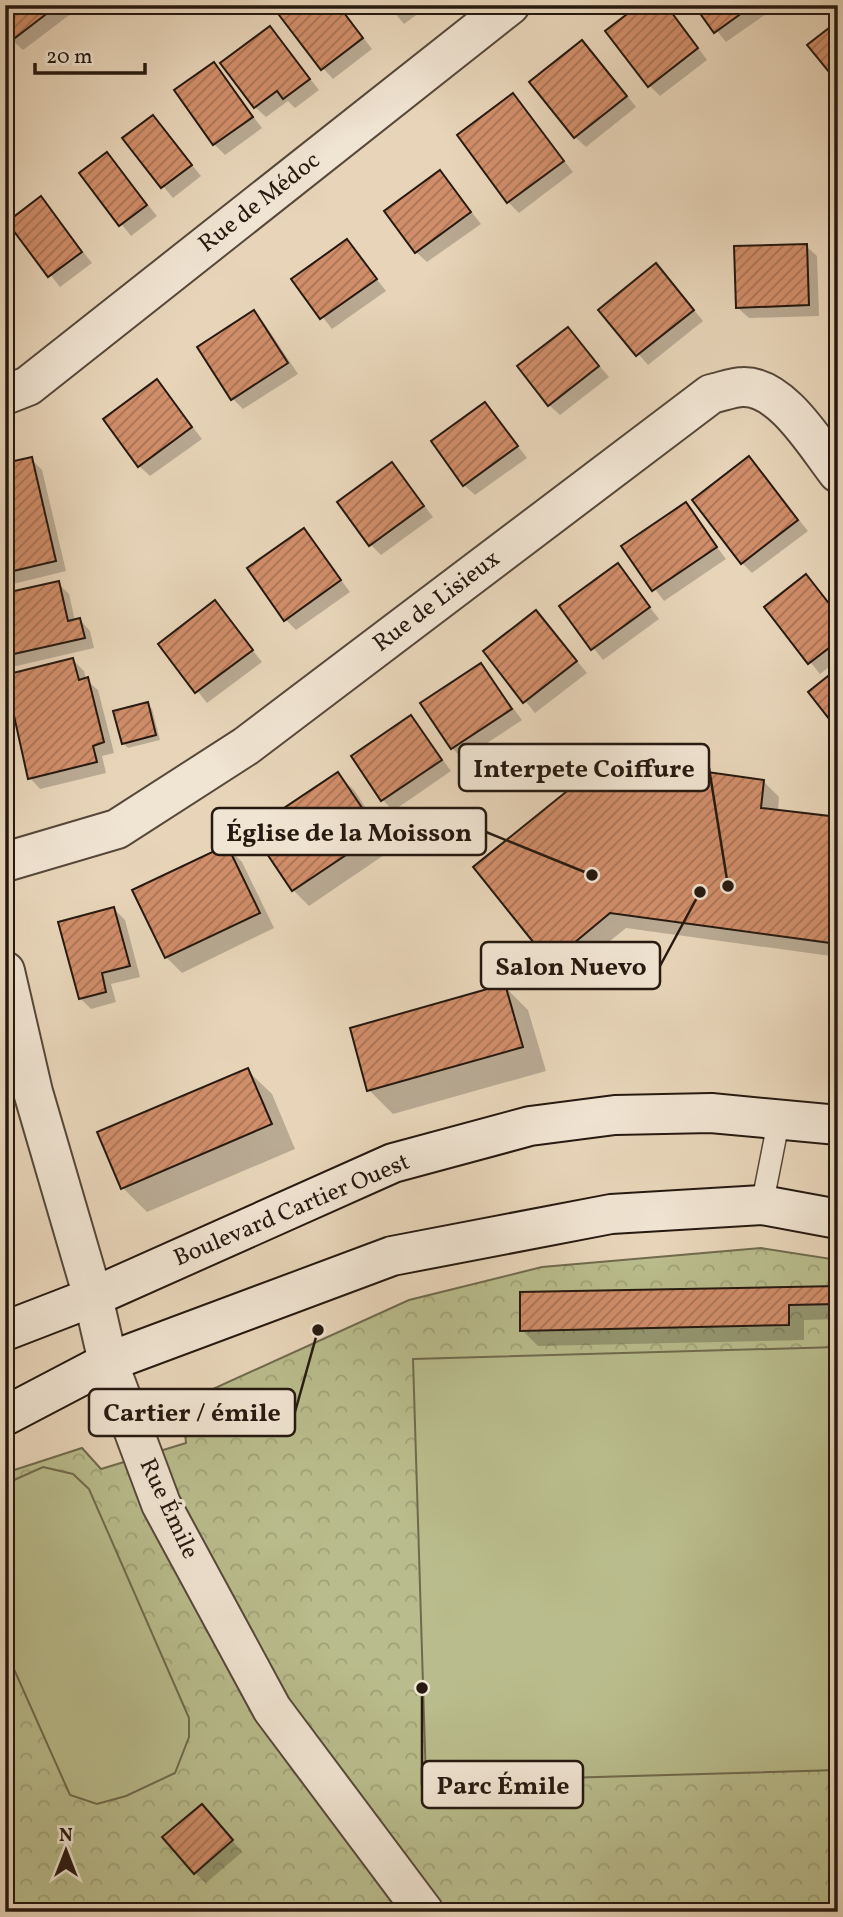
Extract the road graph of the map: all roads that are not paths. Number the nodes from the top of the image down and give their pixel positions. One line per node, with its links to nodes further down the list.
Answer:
1 (510, 5): 2 (street, Rue de Médoc)
2 (5, 395)
3 (838, 473): 4 (street, Rue de Lisieux)
4 (5, 862)
5 (5, 971): 10 (street, Rue Émile)
6 (779, 1119): 7 (street, Boulevard Cartier Ouest); 8 (lane); 10 (street, Boulevard Cartier Ouest)
7 (838, 1125)
8 (762, 1205): 9 (street); 12 (street)
9 (838, 1219)
10 (93, 1297): 11 (street, Boulevard Cartier Ouest); 12 (street, Rue Émile)
11 (5, 1331)
12 (108, 1362): 13 (street); 14 (street, Rue Émile)
13 (5, 1416)
14 (424, 1912)

